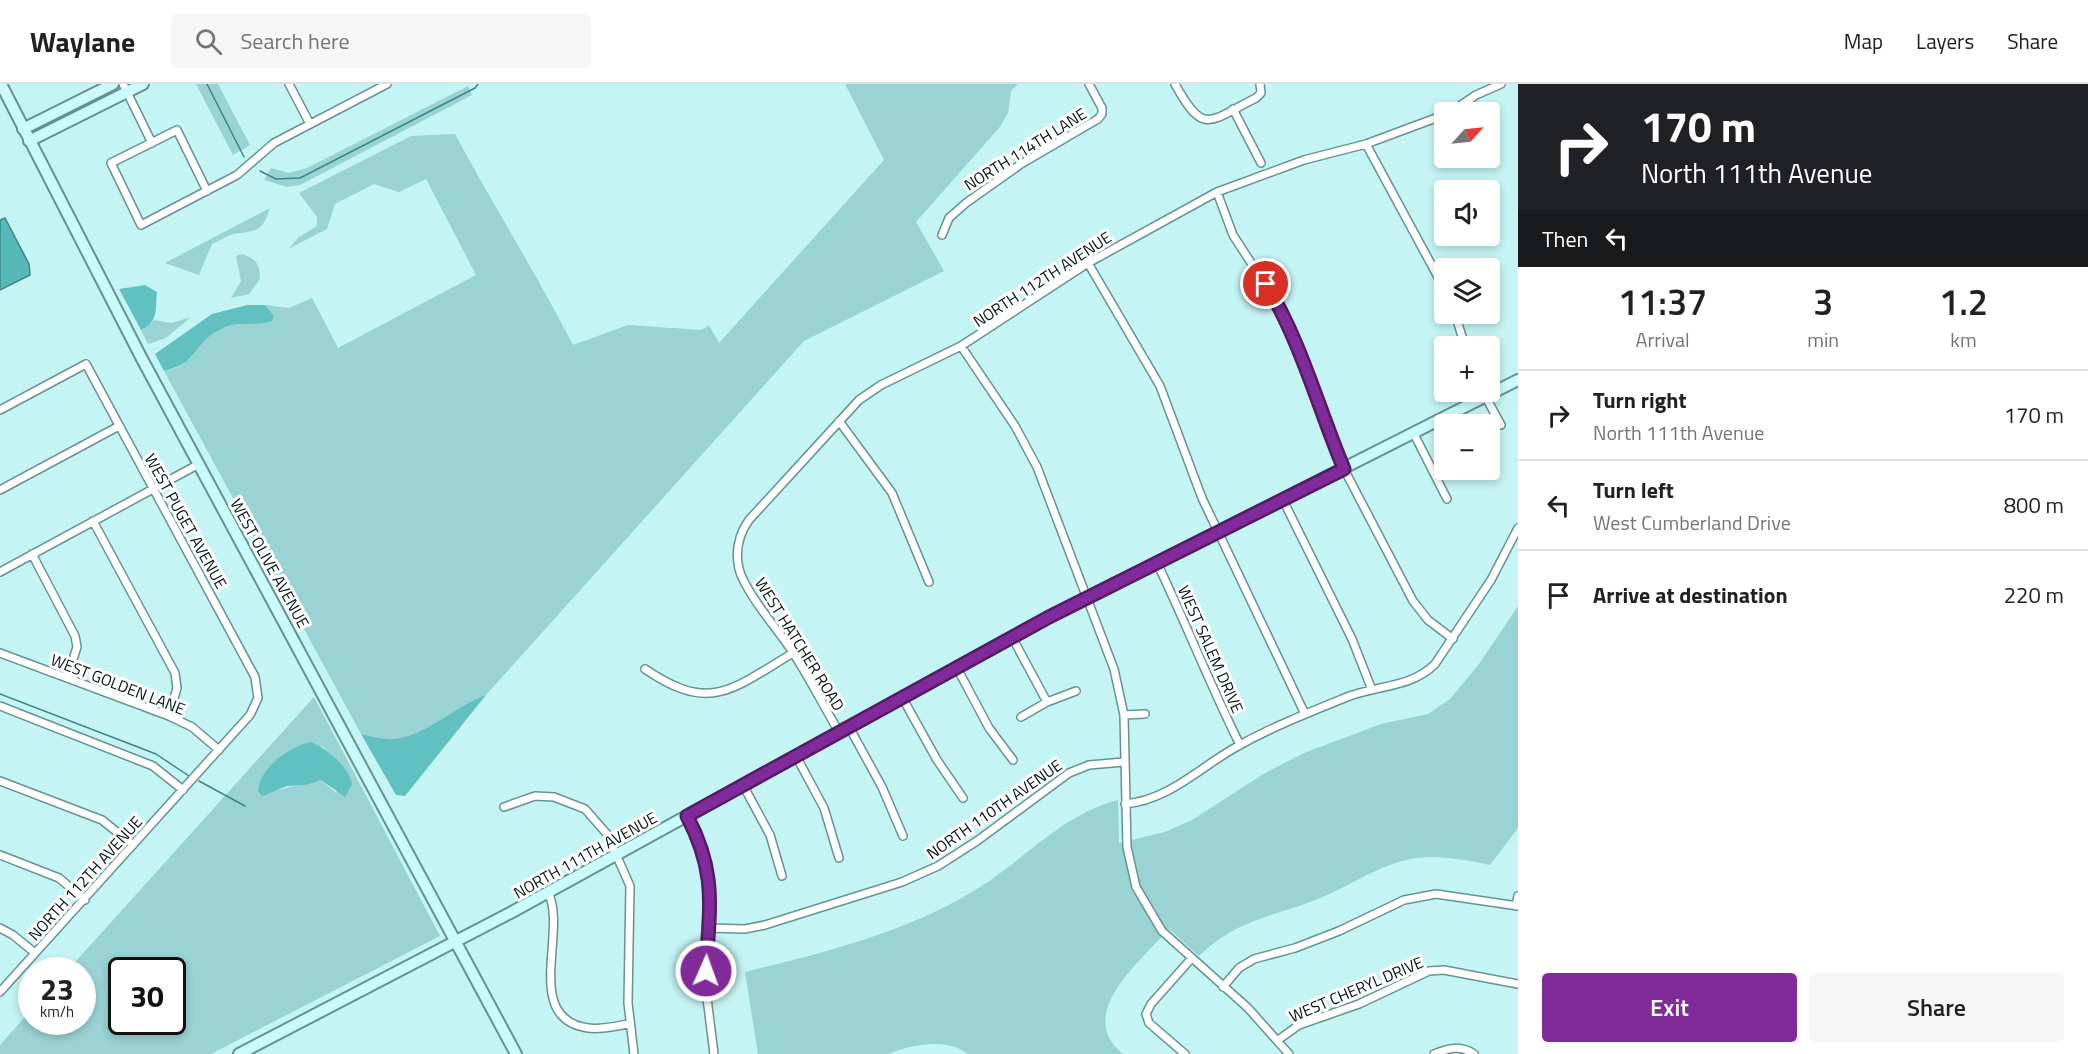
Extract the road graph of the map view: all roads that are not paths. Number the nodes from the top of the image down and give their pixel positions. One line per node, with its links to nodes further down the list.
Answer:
1 (1, 84): 16 (street, WEST OLIVE AVENUE)
2 (113, 84): 16 (street)
3 (142, 84): 11 (street)
4 (290, 84): 15 (street)
5 (387, 84): 10 (street)
6 (1089, 84): 23 (street, NORTH 114TH LANE)
7 (1175, 84): 13 (street)
8 (1260, 84): 13 (street)
9 (1502, 84): 12 (street)
10 (374, 87): 15 (street)
11 (125, 88): 17 (street); 18 (street)
12 (1466, 102)
13 (1233, 109): 20 (street)
14 (1434, 119): 19 (street, NORTH 112TH AVENUE)
15 (310, 124): 21 (street)
16 (24, 129): 17 (street, WEST OLIVE AVENUE)
17 (29, 141): 36 (street, WEST OLIVE AVENUE)
18 (152, 143): 21 (street); 21 (street)
19 (1366, 144): 22 (street, NORTH 112TH AVENUE); 25 (street)
20 (1261, 163)
21 (207, 191)
22 (1217, 192): 24 (street, NORTH 112TH AVENUE); 37 (street)
23 (942, 235)
24 (1088, 263): 26 (street, NORTH 112TH AVENUE); 44 (street)
25 (1434, 270)
26 (961, 346): 32 (street, NORTH 112TH AVENUE); 50 (street)
27 (1518, 380): 28 (street, NORTH 111TH AVENUE)
28 (1500, 387)
29 (1470, 402): 35 (street, NORTH 111TH AVENUE)
30 (1489, 402): 33 (street)
31 (0, 410): 34 (street, WEST PUGET AVENUE)
32 (839, 421): 47 (street, NORTH 112TH AVENUE); 49 (street)
33 (1502, 425)
34 (119, 426): 38 (street, WEST PUGET AVENUE); 39 (street)
35 (1414, 434): 37 (street, NORTH 111TH AVENUE); 40 (street)
36 (199, 464): 38 (street); 93 (street, WEST OLIVE AVENUE)
37 (1344, 469): 41 (street, NORTH 111TH AVENUE); 52 (street)
38 (153, 489): 42 (street); 70 (street, WEST PUGET AVENUE)
39 (0, 490)
40 (1447, 499)
41 (1283, 500): 44 (street, NORTH 111TH AVENUE); 58 (street)
42 (93, 521): 45 (street); 66 (street)
43 (1518, 528): 52 (street)
44 (1218, 532): 46 (street, NORTH 111TH AVENUE); 64 (street)
45 (32, 554): 48 (street); 57 (street)
46 (1157, 563): 50 (street, NORTH 111TH AVENUE); 69 (street, WEST SALEM DRIVE)
47 (739, 570): 54 (street, WEST HATCHER ROAD)
48 (0, 572)
49 (929, 582)
50 (1087, 597): 51 (street, NORTH 111TH AVENUE); 65 (street)
51 (1012, 637): 55 (street, NORTH 111TH AVENUE); 61 (street)
52 (1453, 639): 58 (street)
53 (0, 653): 57 (street, WEST GOLDEN LANE)
54 (793, 653): 56 (street); 68 (street, WEST HATCHER ROAD)
55 (957, 668): 60 (street, NORTH 111TH AVENUE); 72 (street)
56 (645, 669)
57 (68, 678): 66 (street, WEST GOLDEN LANE)
58 (1372, 690): 64 (street)
59 (1076, 691): 61 (street)
60 (902, 697): 68 (street, NORTH 111TH AVENUE); 77 (street)
61 (1047, 702): 67 (street)
62 (0, 706): 76 (street)
63 (1145, 714): 65 (street)
64 (1305, 714): 69 (street)
65 (1124, 715): 73 (street)
66 (169, 716): 70 (street, WEST GOLDEN LANE)
67 (1021, 717)
68 (844, 729): 71 (street, NORTH 111TH AVENUE); 81 (street, WEST HATCHER ROAD)
69 (1240, 745): 78 (street)
70 (219, 750): 76 (street, NORTH 112TH AVENUE)
71 (796, 756): 75 (street, NORTH 111TH AVENUE); 85 (street)
72 (1013, 760)
73 (1124, 762): 78 (street); 92 (street, NORTH 110TH AVENUE)
74 (0, 781): 82 (street)
75 (743, 785): 80 (street, NORTH 111TH AVENUE); 86 (street)
76 (183, 790): 82 (street, NORTH 112TH AVENUE)
77 (963, 798)
78 (1125, 804): 95 (street)
79 (504, 807): 83 (street)
80 (687, 816): 83 (street, NORTH 111TH AVENUE); 92 (street)
81 (903, 836)
82 (134, 845): 89 (street, NORTH 112TH AVENUE)
83 (617, 854): 87 (street, NORTH 111TH AVENUE); 99 (street)
84 (0, 855): 89 (street)
85 (839, 858)
86 (782, 876)
87 (548, 892): 93 (street, NORTH 111TH AVENUE); 99 (street)
88 (1518, 897): 90 (street)
89 (85, 900): 94 (street, NORTH 112TH AVENUE)
90 (1517, 906): 97 (street)
91 (0, 928): 94 (street)
92 (708, 928): 104 (street)
93 (457, 941): 101 (street, NORTH 111TH AVENUE); 102 (street, WEST OLIVE AVENUE)
94 (35, 953): 98 (street, NORTH 112TH AVENUE)
95 (1191, 959): 97 (street); 105 (street)
96 (1518, 984): 100 (street, WEST CHERYL DRIVE)
97 (1223, 987): 100 (street)
98 (0, 992)
99 (629, 1024): 103 (street)
100 (1278, 1040): 106 (street)
101 (239, 1054)
102 (516, 1054)
103 (634, 1054)
104 (714, 1054)
105 (1185, 1054)
106 (1288, 1054)
107 (1434, 1054): 108 (street)
108 (1474, 1054)

